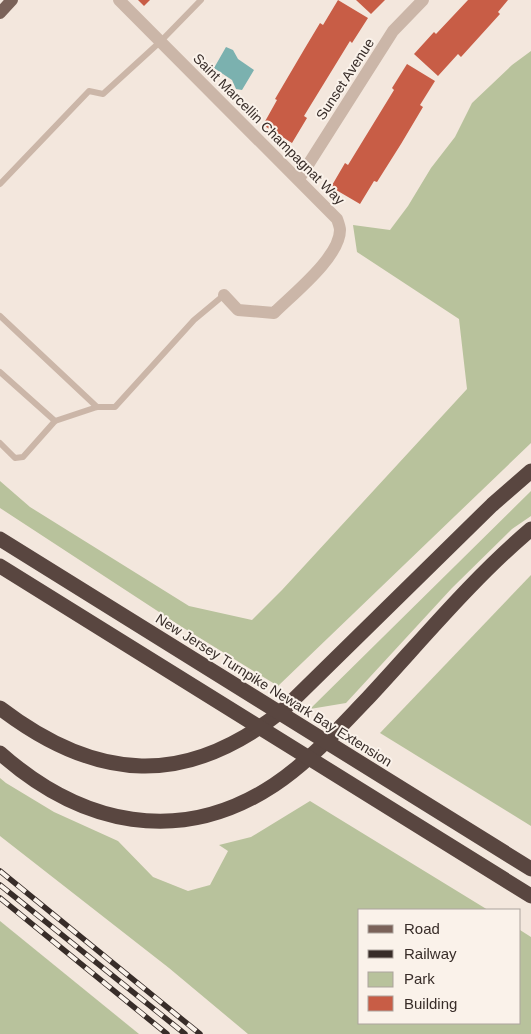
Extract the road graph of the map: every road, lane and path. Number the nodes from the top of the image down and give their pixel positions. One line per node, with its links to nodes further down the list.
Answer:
1 (119, 0): 4 (street, Saint Marcellin Champagnat Way)
2 (201, 0): 4 (lane)
3 (423, 0): 5 (street, Sunset Avenue)
4 (160, 42): 5 (street, Saint Marcellin Champagnat Way); 6 (lane)
5 (299, 179): 7 (street, Saint Marcellin Champagnat Way)
6 (0, 184)
7 (224, 295): 10 (lane)
8 (0, 316): 10 (lane)
9 (0, 372): 11 (lane)
10 (97, 407): 11 (lane)
11 (55, 421): 12 (lane)
12 (0, 443)
13 (531, 471): 17 (highway)
14 (531, 529): 18 (highway)
15 (0, 539): 19 (highway, New Jersey Turnpike Newark Bay Extension, bridge)
16 (0, 566): 20 (highway, bridge)
17 (0, 708)
18 (0, 754)
19 (531, 869)
20 (531, 896)

